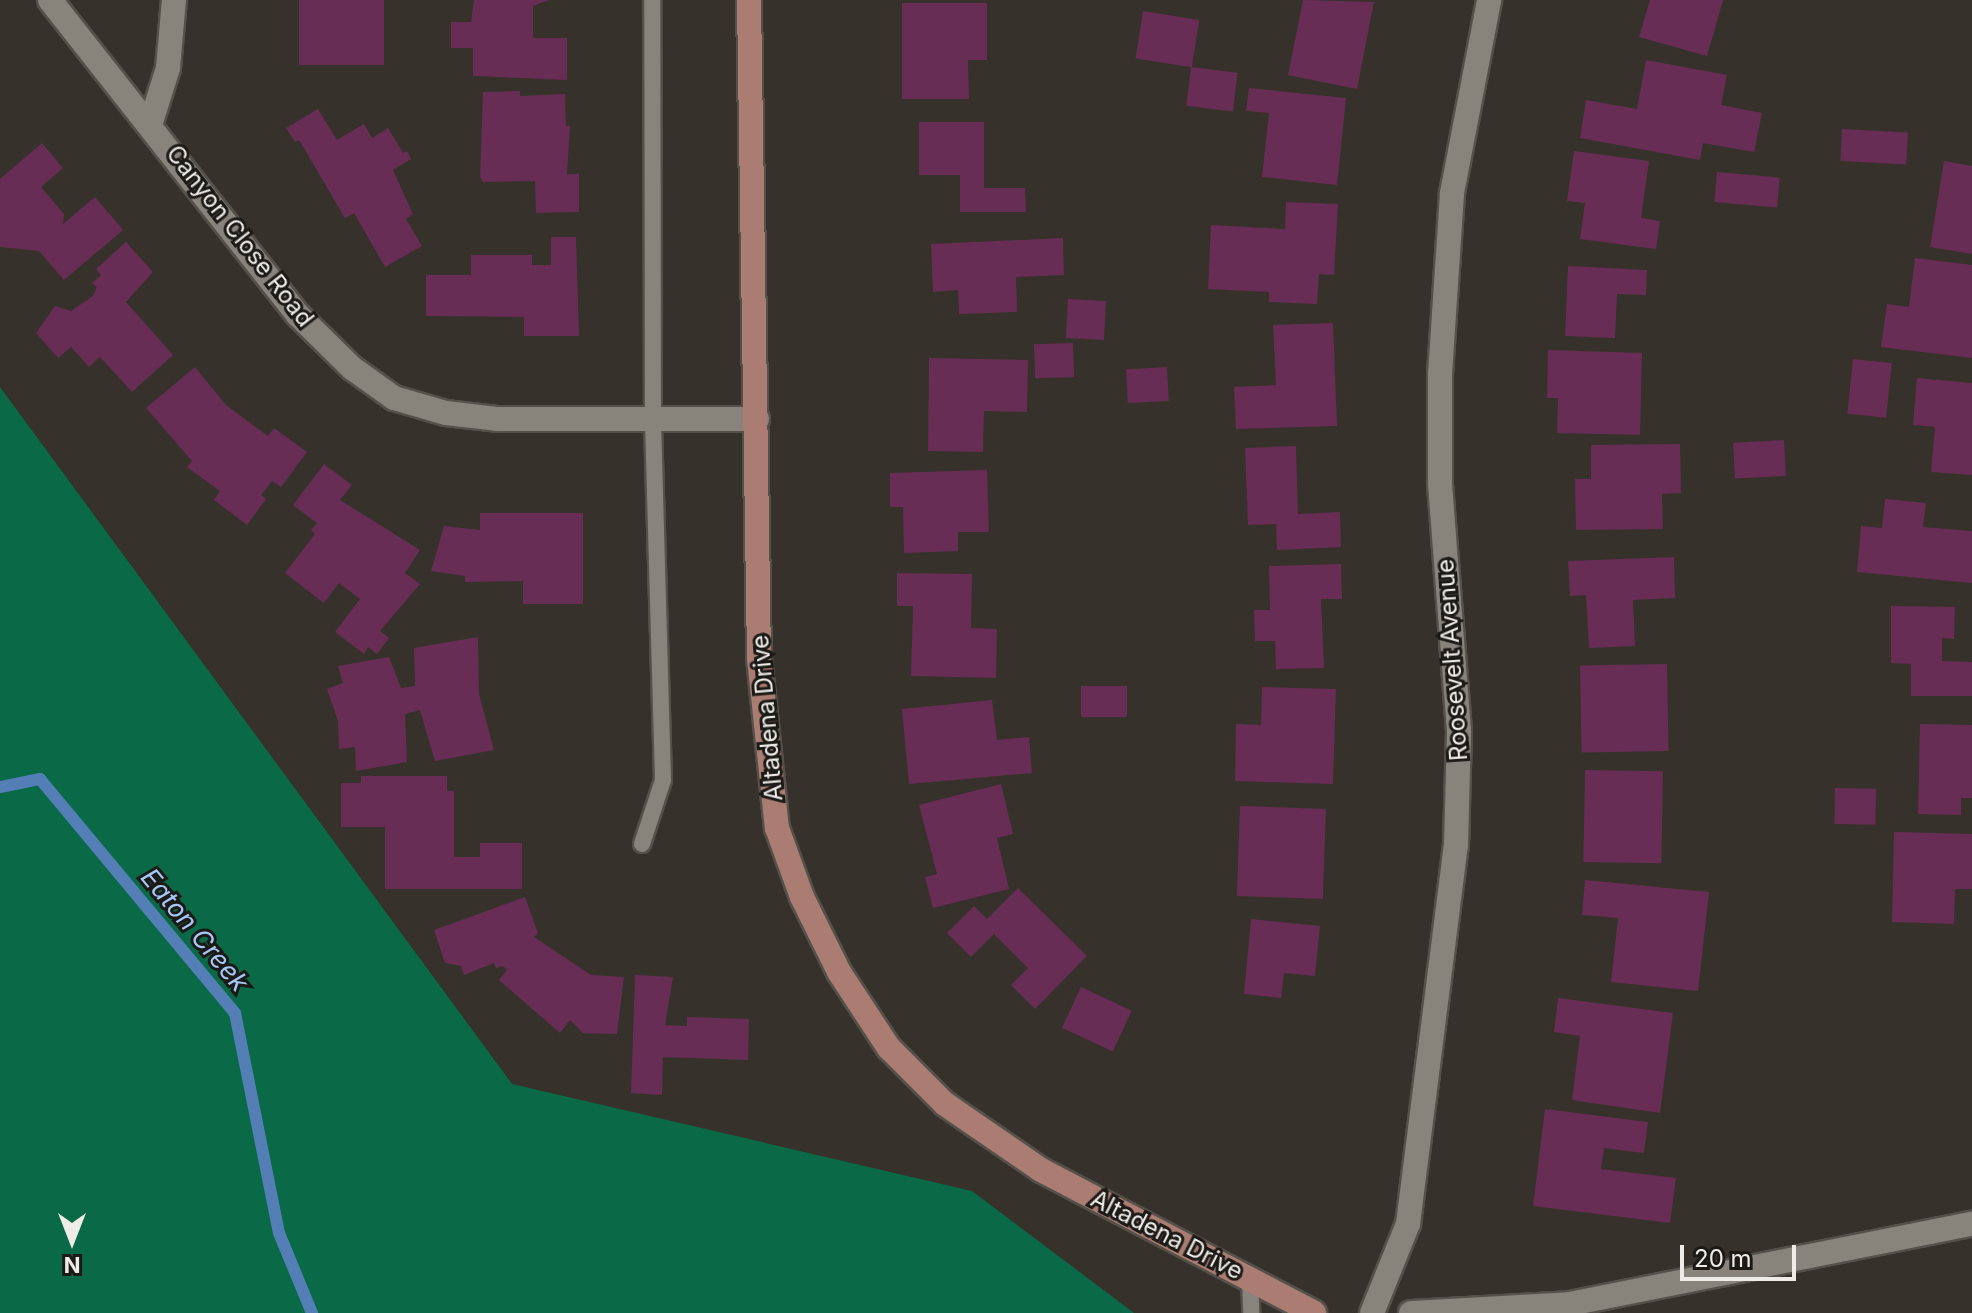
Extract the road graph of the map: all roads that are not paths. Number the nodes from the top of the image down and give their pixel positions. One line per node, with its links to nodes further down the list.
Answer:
1 (50, 0): 6 (street, Canyon Close Road)
2 (174, 0): 6 (street)
3 (652, 0): 7 (lane)
4 (749, 0): 8 (main road, Altadena Drive)
5 (1489, 0): 15 (street, Roosevelt Avenue)
6 (151, 122): 7 (street, Canyon Close Road)
7 (653, 418): 8 (street, Canyon Close Road); 9 (lane)
8 (757, 419): 11 (main road, Altadena Drive)
9 (642, 844)
10 (1972, 1224): 12 (street)
11 (1250, 1277): 13 (lane); 14 (main road, Altadena Drive)
12 (1566, 1308): 16 (street)
13 (1251, 1313)
14 (1314, 1313)
15 (1372, 1313)
16 (1411, 1313)

